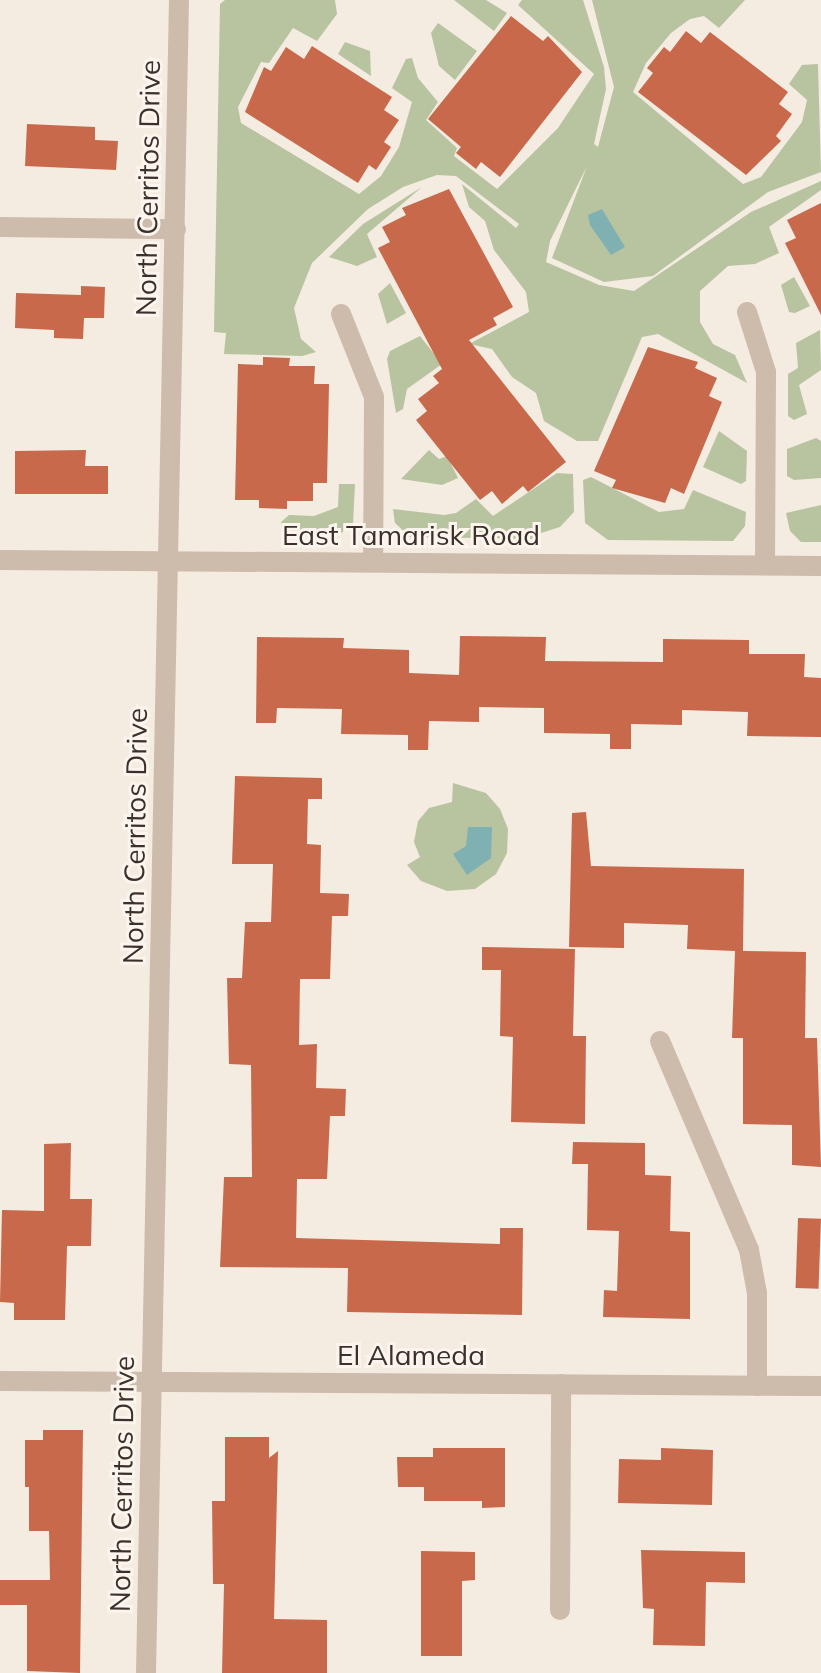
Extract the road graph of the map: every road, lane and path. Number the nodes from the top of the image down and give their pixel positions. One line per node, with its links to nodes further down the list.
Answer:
1 (179, 0): 3 (street, North Cerritos Drive)
2 (0, 227): 3 (street)
3 (176, 229): 7 (street, North Cerritos Drive)
4 (747, 312): 9 (street)
5 (341, 314): 8 (street)
6 (0, 560): 7 (street, East Tamarisk Road)
7 (169, 561): 8 (street, East Tamarisk Road); 12 (street, North Cerritos Drive)
8 (373, 562): 9 (street, East Tamarisk Road)
9 (765, 565): 10 (street, East Tamarisk Road)
10 (821, 566)
11 (660, 1041): 15 (street)
12 (151, 1380): 13 (street, El Alameda); 14 (street, El Alameda); 18 (street, North Cerritos Drive)
13 (0, 1381)
14 (561, 1384): 15 (street, El Alameda); 17 (street)
15 (757, 1386): 16 (street, El Alameda)
16 (821, 1386)
17 (560, 1610)
18 (146, 1673)

